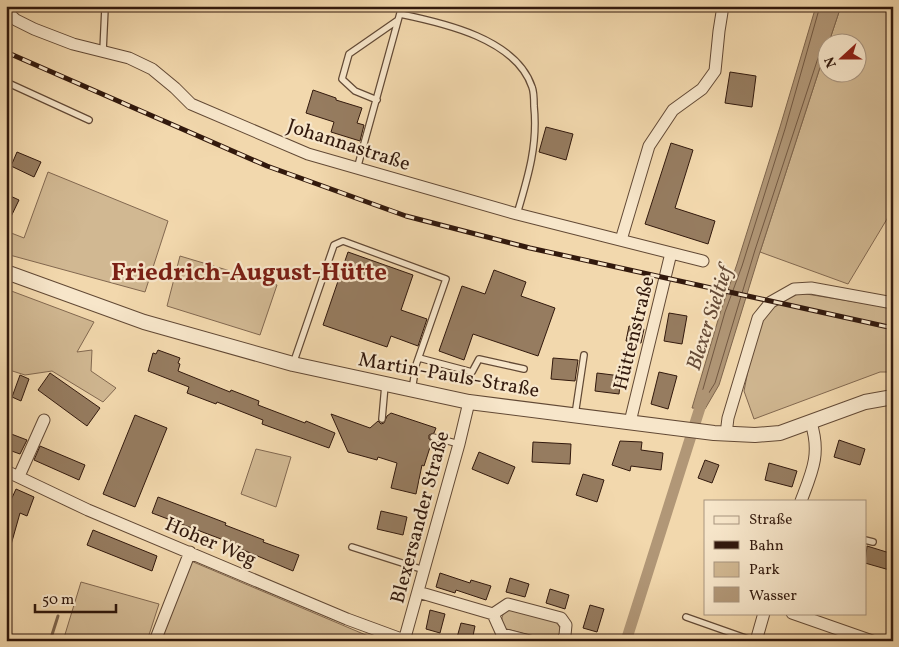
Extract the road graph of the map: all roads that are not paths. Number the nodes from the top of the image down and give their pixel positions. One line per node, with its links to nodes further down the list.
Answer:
1 (402, 6): 5 (lane)
2 (723, 6): 13 (street)
3 (105, 8): 7 (lane)
4 (6, 11): 7 (street, Johannastraße)
5 (400, 14): 6 (lane); 12 (lane)
6 (398, 20): 9 (lane); 9 (lane)
7 (104, 51): 11 (street, Johannastraße)
8 (6, 82): 10 (lane)
9 (377, 100): 11 (lane)
10 (89, 120)
11 (357, 169): 12 (street, Johannastraße)
12 (517, 214): 13 (street, Johannastraße)
13 (621, 240): 14 (street, Johannastraße)
14 (671, 253): 15 (street, Johannastraße); 29 (street, Hüttenstraße)
15 (704, 261)
16 (6, 272): 20 (street, Martin-Pauls-Straße)
17 (893, 303): 31 (street)
18 (584, 355): 26 (lane)
19 (419, 358): 20 (lane); 21 (lane); 23 (lane)
20 (293, 364): 22 (street, Martin-Pauls-Straße)
21 (524, 369)
22 (385, 385): 23 (street, Martin-Pauls-Straße); 27 (lane)
23 (412, 390): 25 (street, Martin-Pauls-Straße)
24 (893, 397): 30 (street, Martin-Pauls-Straße)
25 (469, 402): 26 (street, Martin-Pauls-Straße); 33 (street, Blexersander Straße)
26 (575, 416): 29 (street, Martin-Pauls-Straße)
27 (382, 419)
28 (44, 420): 35 (street)
29 (630, 422): 31 (street, Martin-Pauls-Straße)
30 (811, 423): 31 (street, Martin-Pauls-Straße); 36 (street)
31 (720, 434)
32 (433, 437): 33 (lane)
33 (459, 444): 41 (street, Blexersander Straße)
34 (6, 471): 35 (street, Hoher Weg)
35 (19, 476): 40 (street, Hoher Weg)
36 (801, 500)
37 (866, 540): 38 (lane)
38 (873, 542)
39 (352, 547): 41 (lane)
40 (190, 552): 47 (street, Hoher Weg); 48 (street)
41 (424, 570): 42 (street, Blexersander Straße)
42 (418, 592): 43 (street); 47 (street, Blexersander Straße)
43 (493, 614): 49 (street); 50 (street)
44 (764, 614): 51 (street)
45 (795, 614): 52 (street)
46 (686, 617): 51 (lane)
47 (404, 640)
48 (155, 641)
49 (530, 641)
50 (562, 641)
51 (755, 641)
52 (872, 641)

